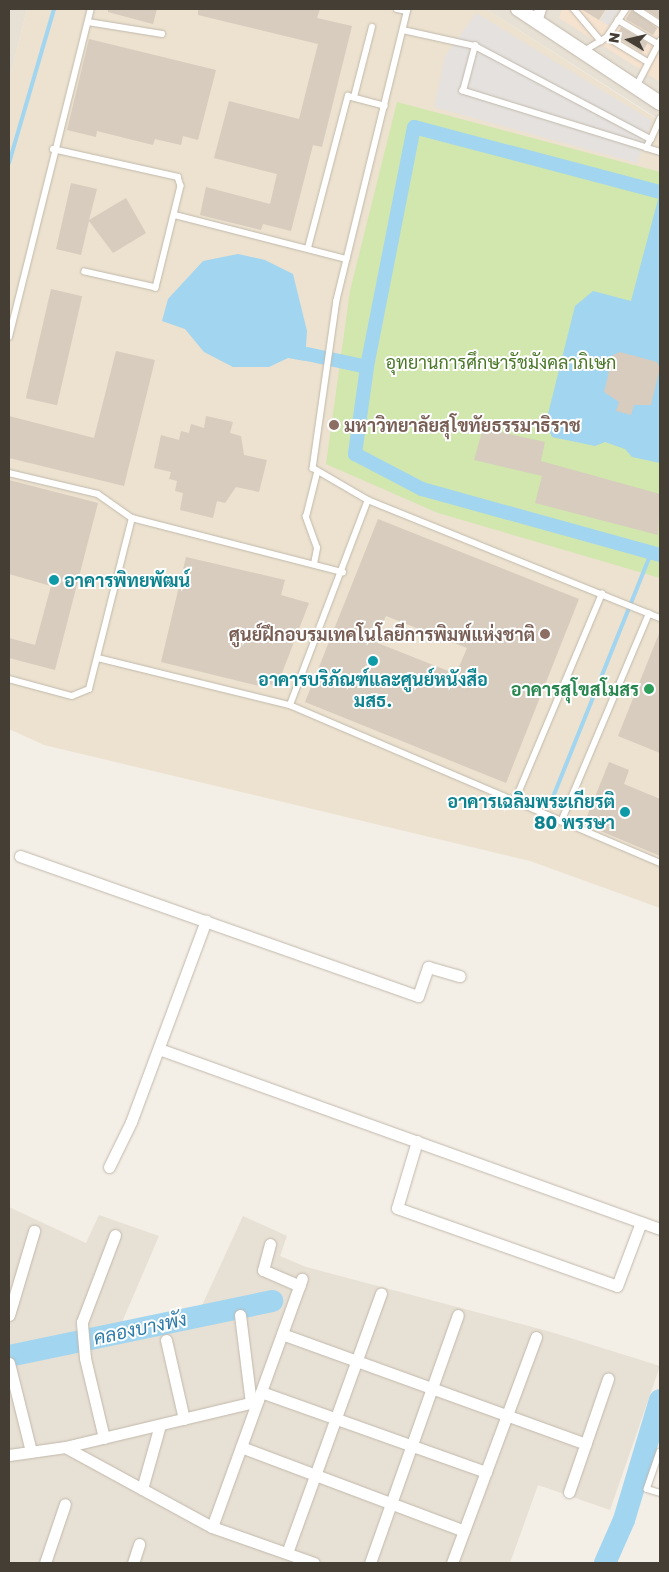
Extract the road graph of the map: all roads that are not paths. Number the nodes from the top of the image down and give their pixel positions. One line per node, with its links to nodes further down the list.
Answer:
1 (91, 9): 10 (lane)
2 (397, 9): 7 (lane)
3 (518, 9): 8 (street)
4 (574, 9): 16 (lane)
5 (626, 9): 9 (lane)
6 (637, 9): 11 (lane)
7 (408, 10): 13 (lane)
8 (538, 15): 19 (street)
9 (618, 20): 15 (lane); 17 (lane)
10 (88, 22): 14 (lane); 28 (lane)
11 (660, 24)
12 (372, 27): 22 (lane)
13 (403, 30): 18 (lane); 24 (lane)
14 (162, 34)
15 (607, 37): 16 (lane); 20 (lane)
16 (601, 41): 19 (lane)
17 (659, 43): 20 (lane)
18 (475, 46): 26 (lane); 27 (lane)
19 (582, 52): 21 (street)
20 (648, 62): 21 (lane)
21 (636, 87): 23 (street)
22 (354, 98): 24 (lane); 31 (lane)
23 (660, 103)
24 (385, 106): 32 (lane)
25 (660, 119): 26 (lane)
26 (651, 139): 27 (lane)
27 (647, 148): 29 (lane)
28 (53, 149): 30 (lane); 34 (lane)
29 (660, 152)
30 (175, 215): 31 (lane); 33 (lane)
31 (308, 248): 32 (lane)
32 (346, 259): 36 (lane)
33 (85, 272)
34 (9, 338)
35 (9, 473): 38 (lane)
36 (317, 473): 37 (lane); 39 (lane)
37 (368, 500): 40 (lane); 41 (lane)
38 (132, 518): 39 (lane); 44 (lane)
39 (314, 564): 40 (lane)
40 (343, 572): 46 (lane)
41 (602, 594): 42 (lane); 47 (lane)
42 (649, 614): 43 (lane); 48 (lane)
43 (660, 618)
44 (98, 658): 45 (lane); 46 (lane)
45 (9, 679)
46 (290, 706): 47 (lane)
47 (514, 803): 48 (lane)
48 (561, 822): 50 (lane)
49 (20, 856): 51 (street)
50 (660, 863)
51 (206, 920): 52 (street); 53 (street)
52 (460, 976)
53 (160, 1050): 54 (street); 55 (street)
54 (417, 1141): 56 (street); 56 (street)
55 (109, 1167)
56 (641, 1222): 57 (street)
57 (660, 1229)
58 (34, 1231): 63 (street)
59 (115, 1235): 77 (street)
60 (270, 1244): 65 (street)
61 (381, 1294): 68 (street)
62 (458, 1314): 71 (street)
63 (9, 1315)
64 (240, 1315): 72 (street)
65 (282, 1334): 68 (street); 72 (street)
66 (536, 1337): 73 (street)
67 (166, 1340): 74 (street)
68 (356, 1361): 71 (street); 75 (street)
69 (9, 1363): 82 (street)
70 (608, 1379): 78 (street)
71 (432, 1388): 73 (street); 79 (street)
72 (257, 1399): 74 (street); 75 (street); 81 (street)
73 (507, 1415): 78 (street); 85 (street)
74 (184, 1419): 76 (street)
75 (336, 1419): 79 (street); 86 (street)
76 (160, 1425): 77 (street); 87 (street)
77 (104, 1438): 80 (street)
78 (586, 1444): 88 (street)
79 (412, 1446): 85 (street); 91 (street)
80 (65, 1447): 82 (street); 87 (street)
81 (241, 1447): 86 (street); 92 (street)
82 (31, 1451): 84 (street)
83 (660, 1452): 89 (lane)
84 (9, 1455)
85 (486, 1472): 93 (street)
86 (315, 1475): 91 (street); 95 (street)
87 (142, 1489): 92 (street)
88 (569, 1492)
89 (660, 1493)
90 (65, 1504): 96 (street)
91 (391, 1504): 93 (street); 99 (street)
92 (212, 1527): 95 (street)
93 (464, 1531): 100 (street)
94 (139, 1544): 97 (street)
95 (287, 1554): 98 (street)
96 (44, 1563)
97 (132, 1563)
98 (314, 1563)
99 (370, 1563)
100 (452, 1563)

